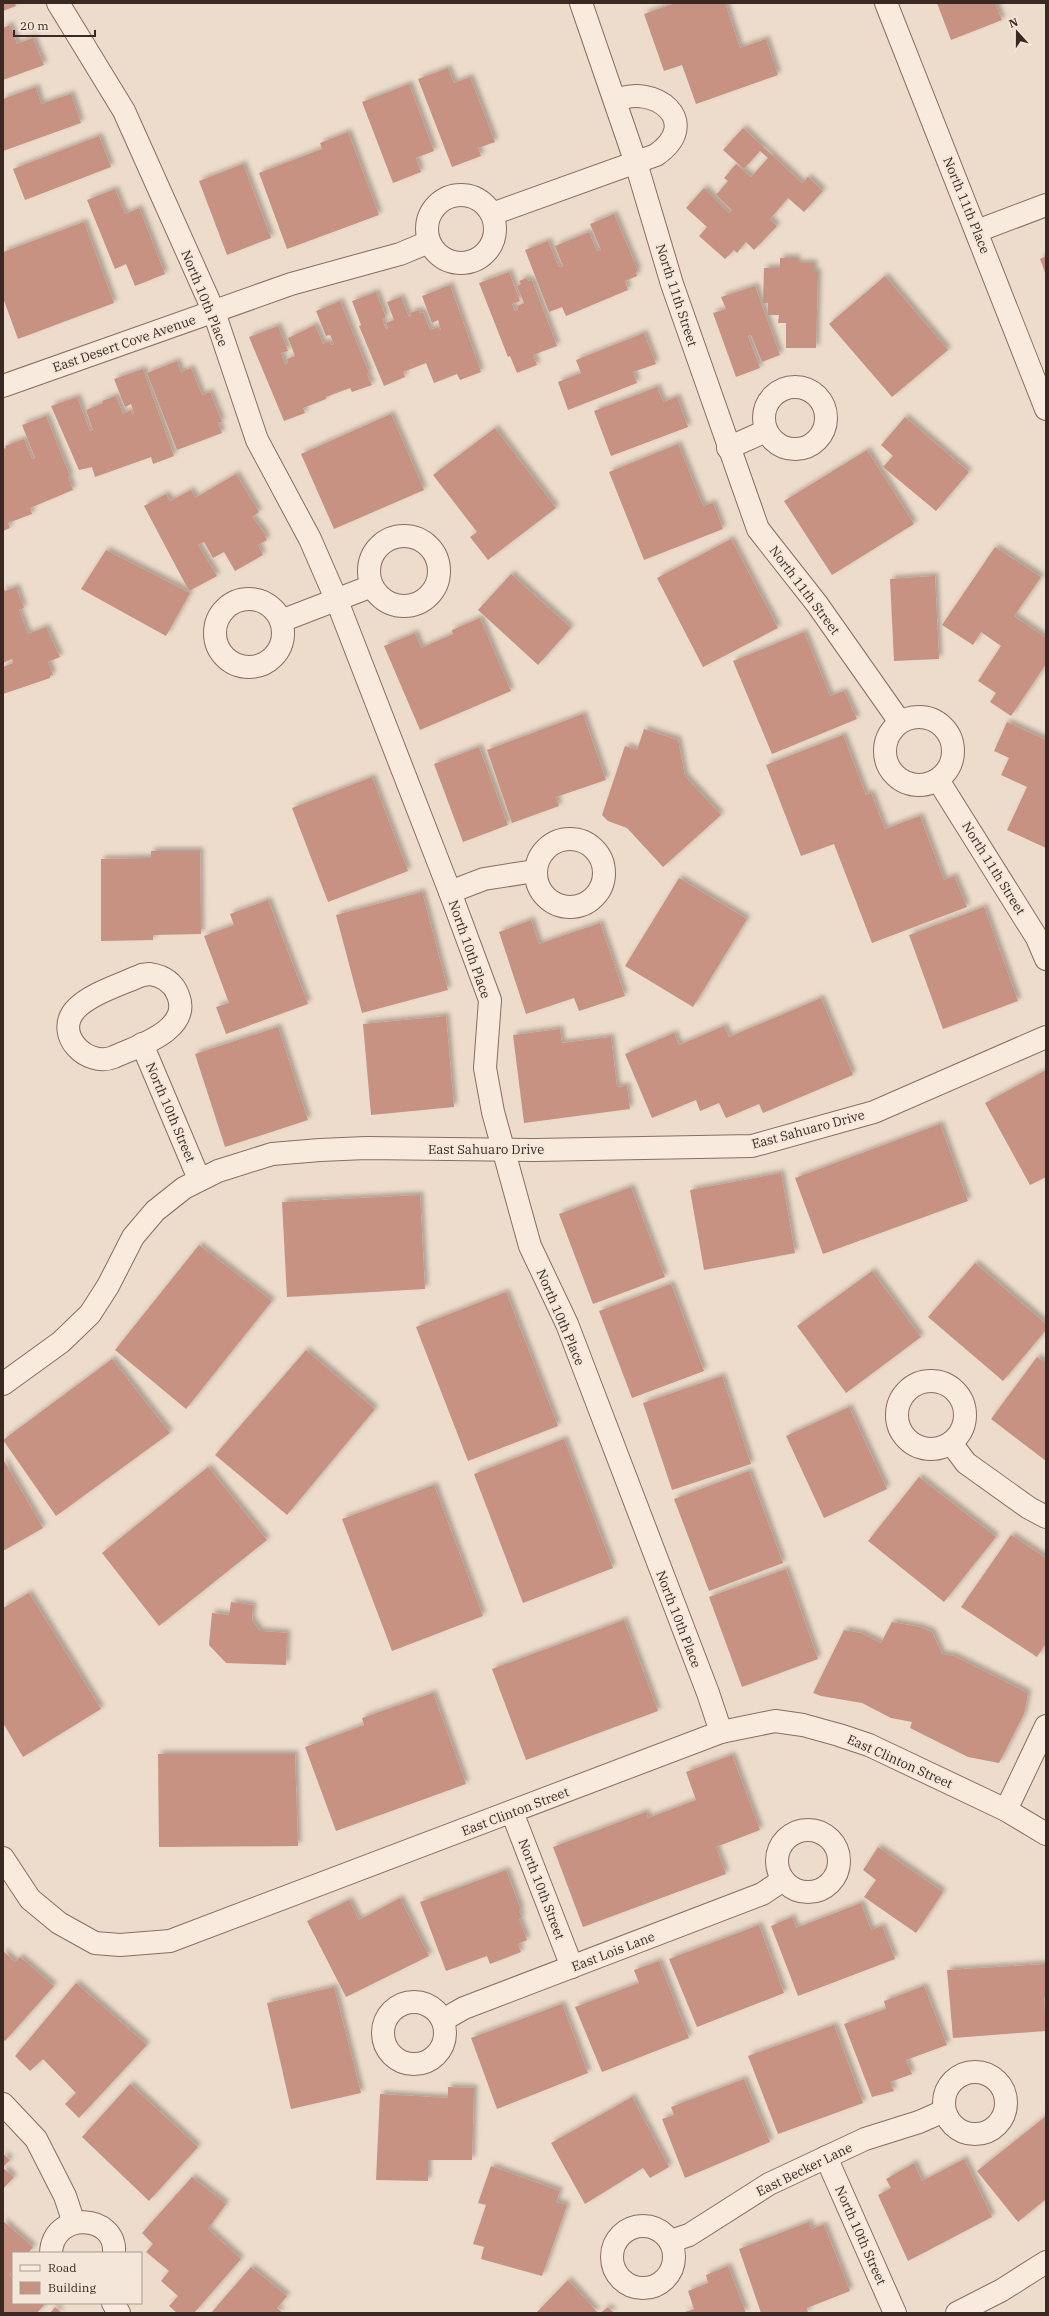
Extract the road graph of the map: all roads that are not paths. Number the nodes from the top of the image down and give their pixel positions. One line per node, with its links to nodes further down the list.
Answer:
1 (58, 3): 10 (street, North 10th Place)
2 (581, 3): 4 (street, North 11th Street)
3 (886, 3): 8 (street, North 11th Place)
4 (615, 101): 5 (street, North 11th Street); 5 (street)
5 (636, 164): 7 (street); 14 (street, North 11th Street)
6 (1046, 205): 8 (street)
7 (492, 214): 9 (street); 9 (street)
8 (978, 231): 12 (street, North 11th Place)
9 (429, 242): 10 (street, East Desert Cove Avenue)
10 (214, 312): 11 (street, East Desert Cove Avenue); 16 (street, North 10th Place)
11 (3, 386)
12 (1046, 409)
13 (766, 430): 14 (street)
14 (728, 448): 18 (street, North 11th Street)
15 (372, 586): 16 (street)
16 (337, 601): 17 (street); 21 (street, North 10th Place)
17 (281, 621)
18 (900, 722): 19 (street); 19 (street)
19 (938, 780): 22 (street, North 11th Street)
20 (535, 871): 21 (street, North 10th Place)
21 (450, 892): 25 (street, North 10th Place)
22 (1046, 959)
23 (1046, 1036): 25 (street, East Sahuaro Drive)
24 (142, 1044): 24 (street); 26 (street, North 10th Street)
25 (504, 1149): 26 (street, East Sahuaro Drive); 31 (street, North 10th Place)
26 (199, 1179): 27 (street, East Sahuaro Drive)
27 (4, 1381)
28 (951, 1442): 29 (street)
29 (1046, 1517)
30 (1046, 1726): 32 (street)
31 (720, 1732): 32 (street, East Clinton Street); 33 (street, East Clinton Street)
32 (1006, 1810): 34 (street, East Clinton Street)
33 (512, 1812): 35 (street, East Clinton Street); 37 (street, North 10th Street)
34 (1046, 1834)
35 (3, 1858)
36 (783, 1880): 37 (street, East Lois Lane)
37 (572, 1966): 38 (street, East Lois Lane)
38 (443, 2020)
39 (3, 2104): 42 (street)
40 (944, 2111): 41 (street, East Becker Lane)
41 (826, 2158): 43 (street, East Becker Lane); 49 (street, North 10th Street)
42 (74, 2222): 44 (street); 45 (street)
43 (671, 2241)
44 (51, 2252)
45 (114, 2252)
46 (1046, 2262): 50 (street)
47 (114, 2304): 48 (street)
48 (119, 2313)
49 (895, 2313)
50 (957, 2313)

